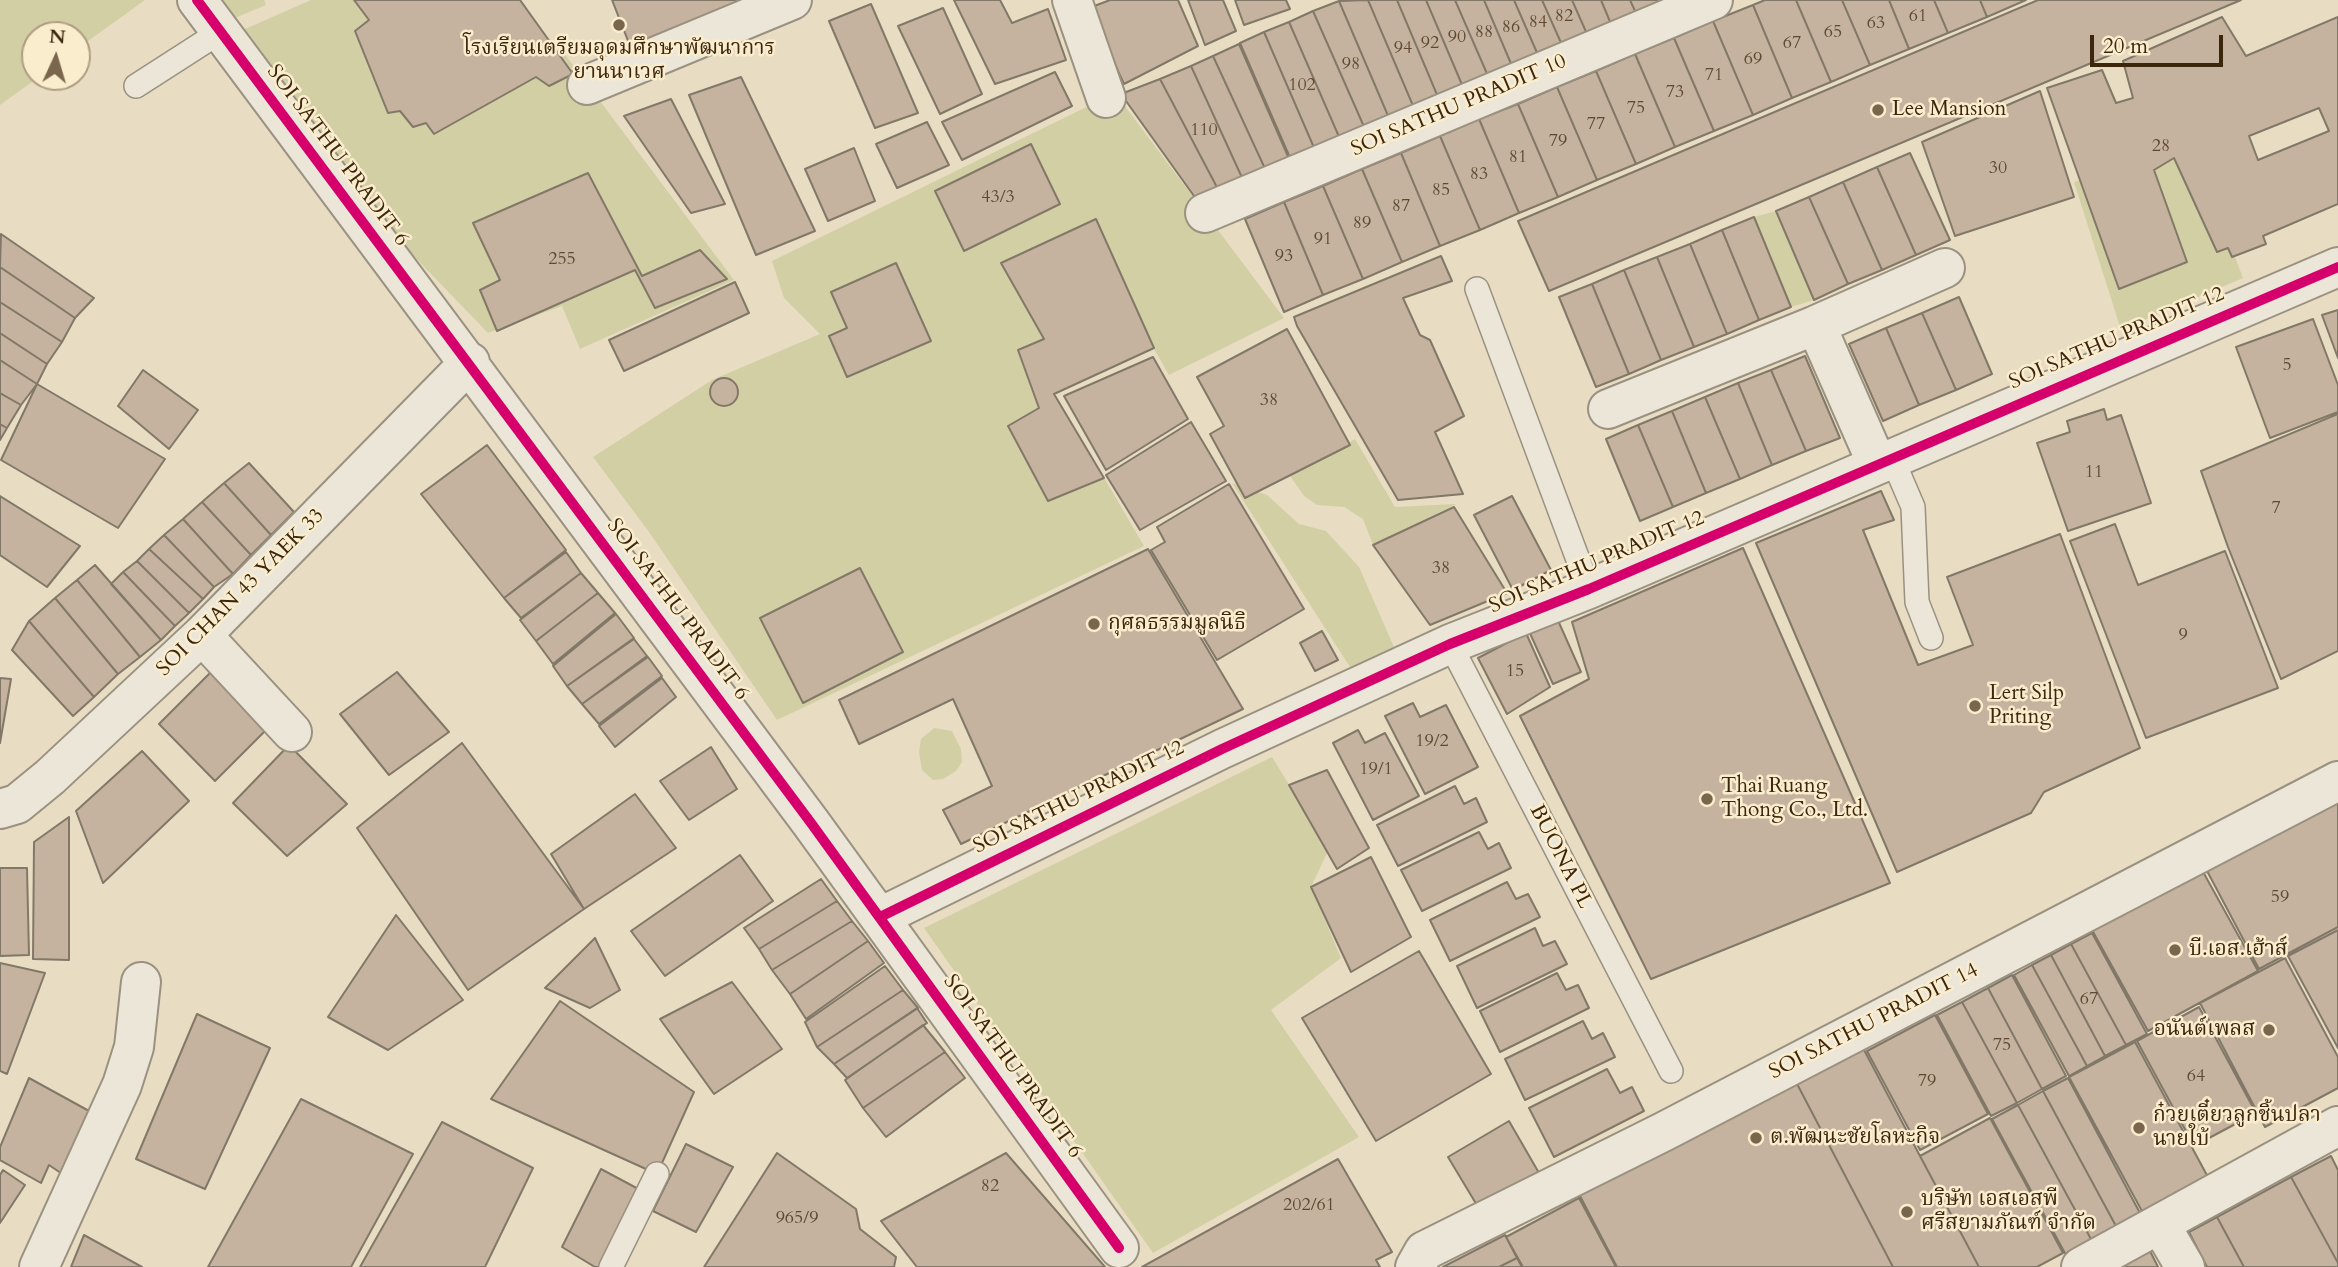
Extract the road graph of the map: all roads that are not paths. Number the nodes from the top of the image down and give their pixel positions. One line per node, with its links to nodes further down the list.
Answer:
1 (197, 0): 5 (street, SOI SATHU PRADIT 6)
2 (792, 0): 6 (street)
3 (1072, 0): 8 (street)
4 (1713, 0): 9 (street, SOI SATHU PRADIT 10)
5 (220, 32): 7 (lane); 14 (street, SOI SATHU PRADIT 6)
6 (587, 85)
7 (136, 86)
8 (1106, 98)
9 (1205, 213)
10 (2338, 267): 16 (street, SOI SATHU PRADIT 12)
11 (1945, 268): 13 (street)
12 (1477, 289): 17 (lane)
13 (1816, 325): 15 (street); 16 (street)
14 (470, 362): 18 (street, SOI CHAN 43 YAEK 33); 24 (street, SOI SATHU PRADIT 6)
15 (1608, 409)
16 (1884, 461): 17 (street, SOI SATHU PRADIT 12); 19 (lane)
17 (1589, 589): 20 (street, SOI SATHU PRADIT 12)
18 (202, 635): 21 (street); 23 (street, SOI CHAN 43 YAEK 33)
19 (1931, 638)
20 (1450, 644): 24 (street, SOI SATHU PRADIT 12); 26 (lane, BUONA PL)
21 (292, 732)
22 (2338, 781): 33 (street, SOI SATHU PRADIT 14)
23 (0, 809)
24 (880, 917): 30 (street, SOI SATHU PRADIT 6)
25 (141, 982): 31 (street)
26 (1671, 1071)
27 (2338, 1126): 29 (street)
28 (657, 1174): 32 (lane)
29 (2160, 1224): 34 (street); 35 (street)
30 (1119, 1248)
31 (39, 1267)
32 (611, 1267)
33 (1415, 1267)
34 (2081, 1267)
35 (2185, 1267)

